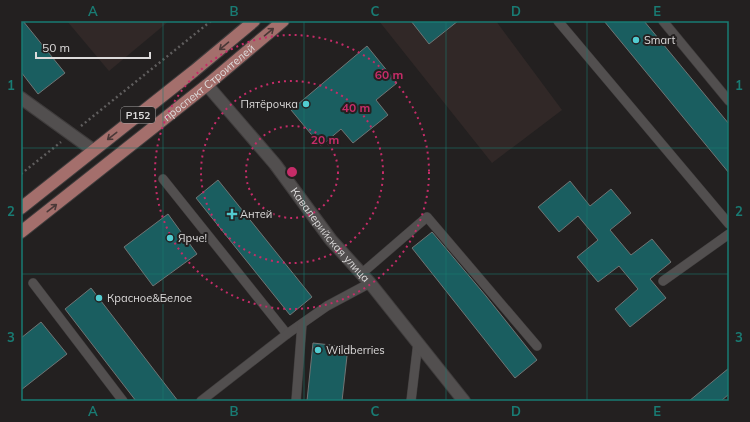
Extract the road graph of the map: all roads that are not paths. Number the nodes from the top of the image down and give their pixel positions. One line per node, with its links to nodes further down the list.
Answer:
1 (254, 21): 5 (main road, проспект Строителей / Р152, one-way to 5)
2 (283, 21): 6 (main road, проспект Строителей / Р152, one-way to 2)
3 (558, 21): 13 (lane)
4 (663, 21): 8 (lane)
5 (194, 71): 6 (main road, Кавалерийская улица); 9 (main road, проспект Строителей / Р152, one-way to 9)
6 (207, 85): 10 (main road, проспект Строителей / Р152); 16 (street, Кавалерийская улица)
7 (21, 98): 9 (street)
8 (729, 100)
9 (93, 150): 10 (main road); 12 (main road, проспект Строителей / Р152)
10 (106, 166): 14 (main road, проспект Строителей / Р152, one-way to 10)
11 (163, 179): 21 (lane)
12 (21, 208)
13 (729, 224)
14 (21, 232)
15 (729, 234): 17 (lane)
16 (361, 274): 19 (street, Кавалерийская улица); 23 (lane)
17 (663, 280)
18 (33, 283): 24 (lane)
19 (370, 283): 20 (lane); 22 (street, Кавалерийская улица)
20 (302, 324): 21 (lane); 26 (lane)
21 (287, 334): 25 (lane)
22 (418, 342): 27 (lane); 28 (street, Кавалерийская улица)
23 (537, 346)
24 (123, 401)
25 (201, 401)
26 (296, 401)
27 (411, 401)
28 (464, 401)

